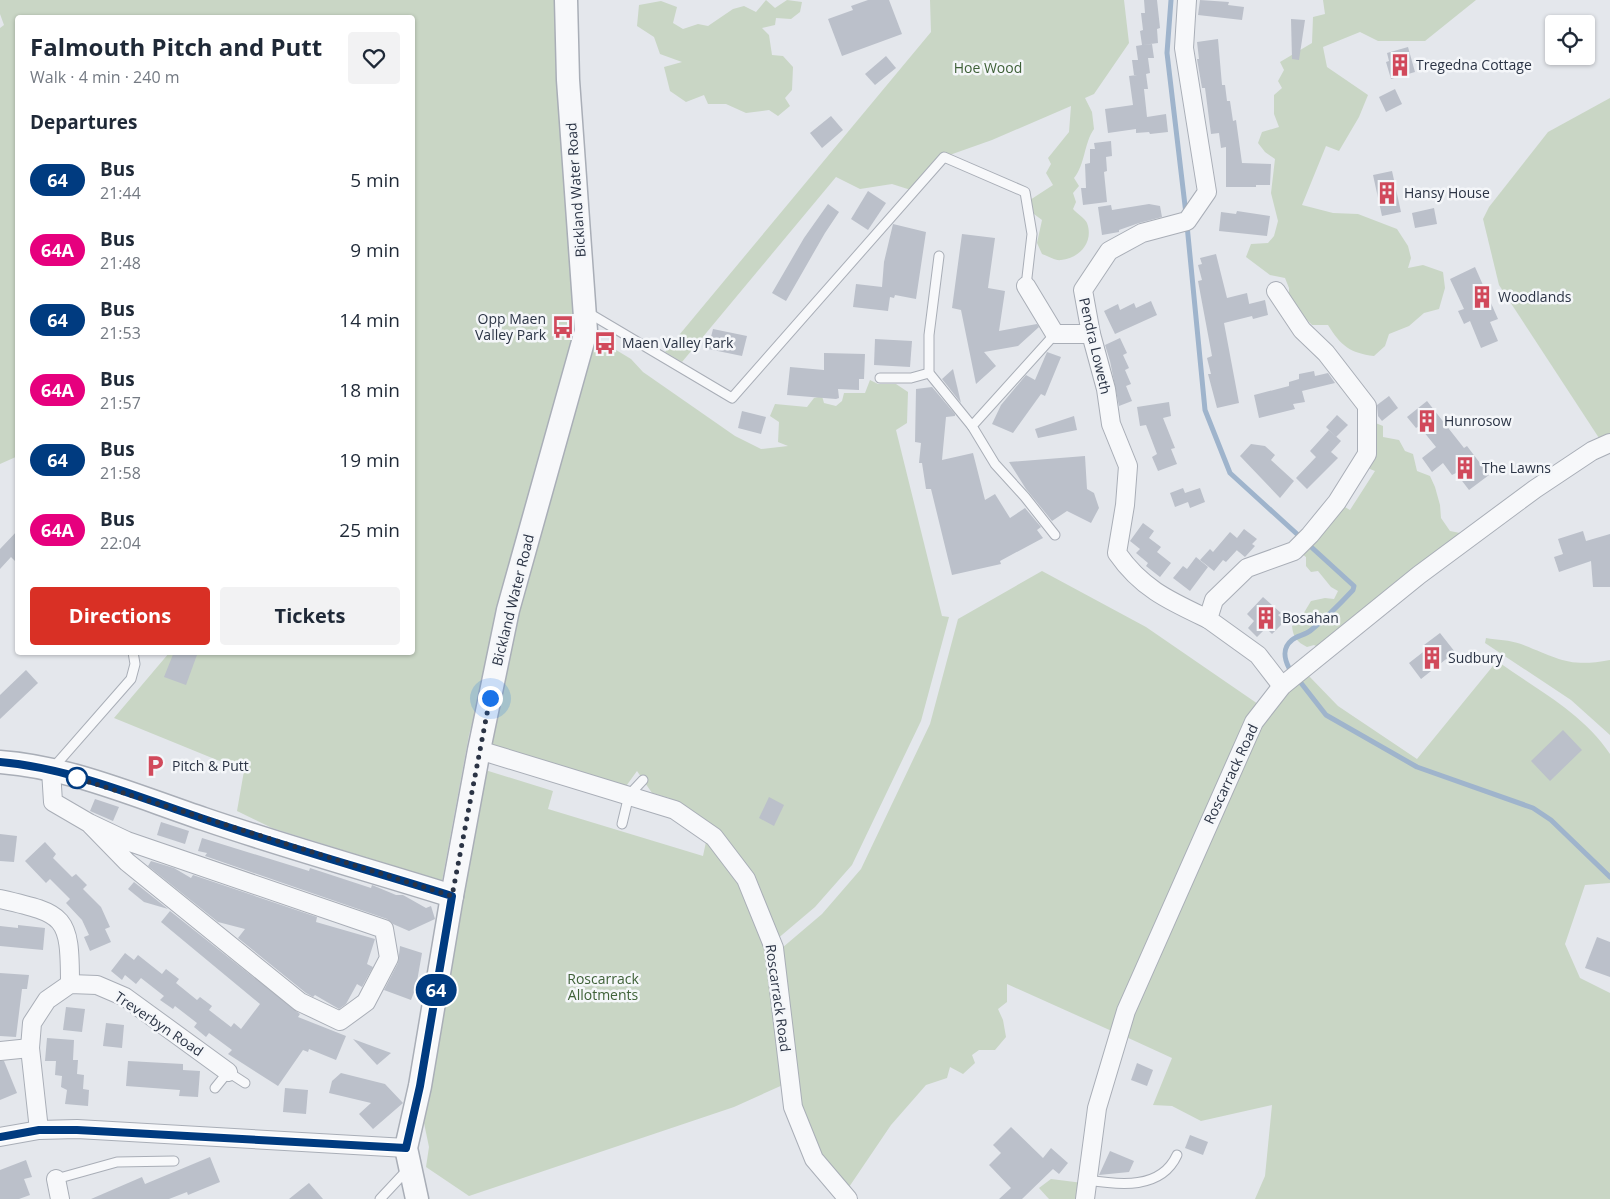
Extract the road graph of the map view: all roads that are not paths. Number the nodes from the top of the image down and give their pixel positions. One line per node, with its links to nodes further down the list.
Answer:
1 (566, 0): 6 (street, Bickland Water Road)
2 (1187, 0): 8 (street, Pendra Loweth)
3 (939, 256): 9 (lane)
4 (1026, 286): 6 (lane); 7 (street)
5 (1276, 291): 14 (street)
6 (585, 310): 17 (street, Bickland Water Road)
7 (1055, 334): 8 (street); 11 (lane)
8 (1091, 334): 14 (street, Pendra Loweth)
9 (929, 374): 10 (lane); 11 (lane)
10 (880, 378)
11 (972, 426): 13 (lane)
12 (1610, 443): 16 (street, Roscarrack Road)
13 (1054, 535)
14 (1208, 619): 16 (street, Pendra Loweth)
15 (134, 655): 19 (lane)
16 (1282, 686): 38 (street, Roscarrack Road)
17 (479, 750): 21 (street, Roscarrack Road); 24 (street, Bickland Water Road)
18 (0, 762): 19 (street)
19 (51, 770): 22 (street); 24 (street)
20 (643, 780): 21 (lane)
21 (629, 795): 23 (lane); 42 (street, Roscarrack Road)
22 (89, 824): 22 (street)
23 (622, 824)
24 (452, 896): 35 (street, Bickland Water Road)
25 (0, 899): 26 (street)
26 (70, 984): 27 (street); 29 (street, Treverbyn Road)
27 (30, 1048): 28 (street); 32 (street)
28 (0, 1051)
29 (228, 1072): 30 (lane, Treverbyn Road); 31 (lane)
30 (245, 1083)
31 (215, 1088)
32 (39, 1130): 33 (street); 35 (street)
33 (0, 1137)
34 (1177, 1155): 38 (lane)
35 (408, 1157): 40 (lane); 41 (street, Bickland Water Road)
36 (174, 1161): 37 (lane)
37 (56, 1179): 39 (street)
38 (1088, 1180): 43 (street, Roscarrack Road)
39 (60, 1199)
40 (380, 1199)
41 (417, 1199)
42 (848, 1199)
43 (1085, 1199)

